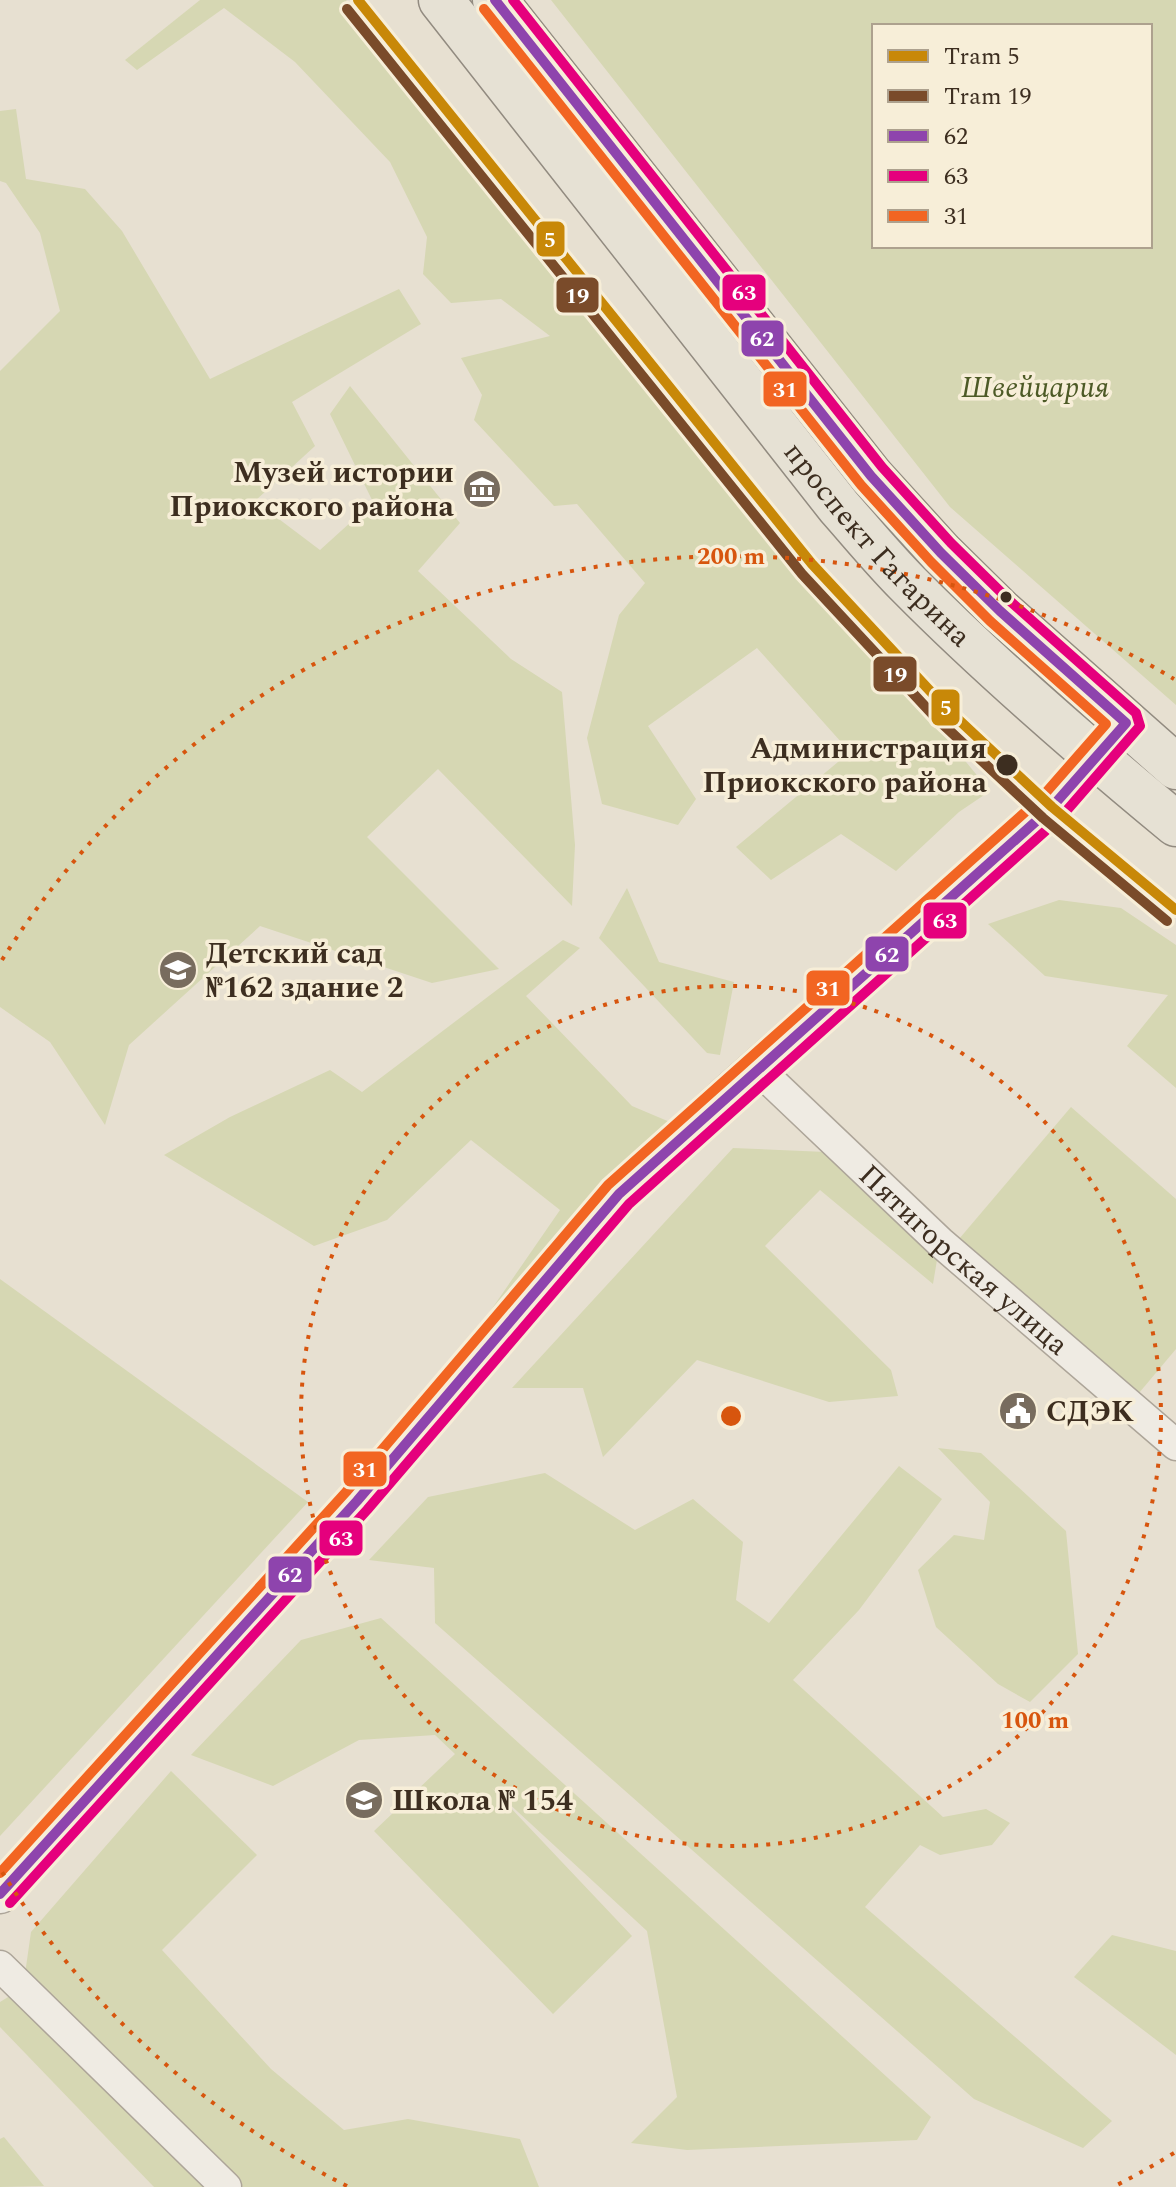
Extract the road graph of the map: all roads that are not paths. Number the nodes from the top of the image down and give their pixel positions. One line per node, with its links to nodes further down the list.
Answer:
1 (441, 0): 4 (main road, проспект Гагарина)
2 (495, 0): 3 (main road, проспект Гагарина)
3 (1126, 723): 4 (main road); 5 (main road, проспект Гагарина)
4 (1096, 758): 6 (main road, проспект Гагарина); 7 (street)
5 (1176, 767)
6 (1176, 824)
7 (757, 1068): 8 (street, Пятигорская улица); 9 (street)
8 (1176, 1445)
9 (0, 1894)
10 (0, 1966): 11 (street)
11 (226, 2187)

